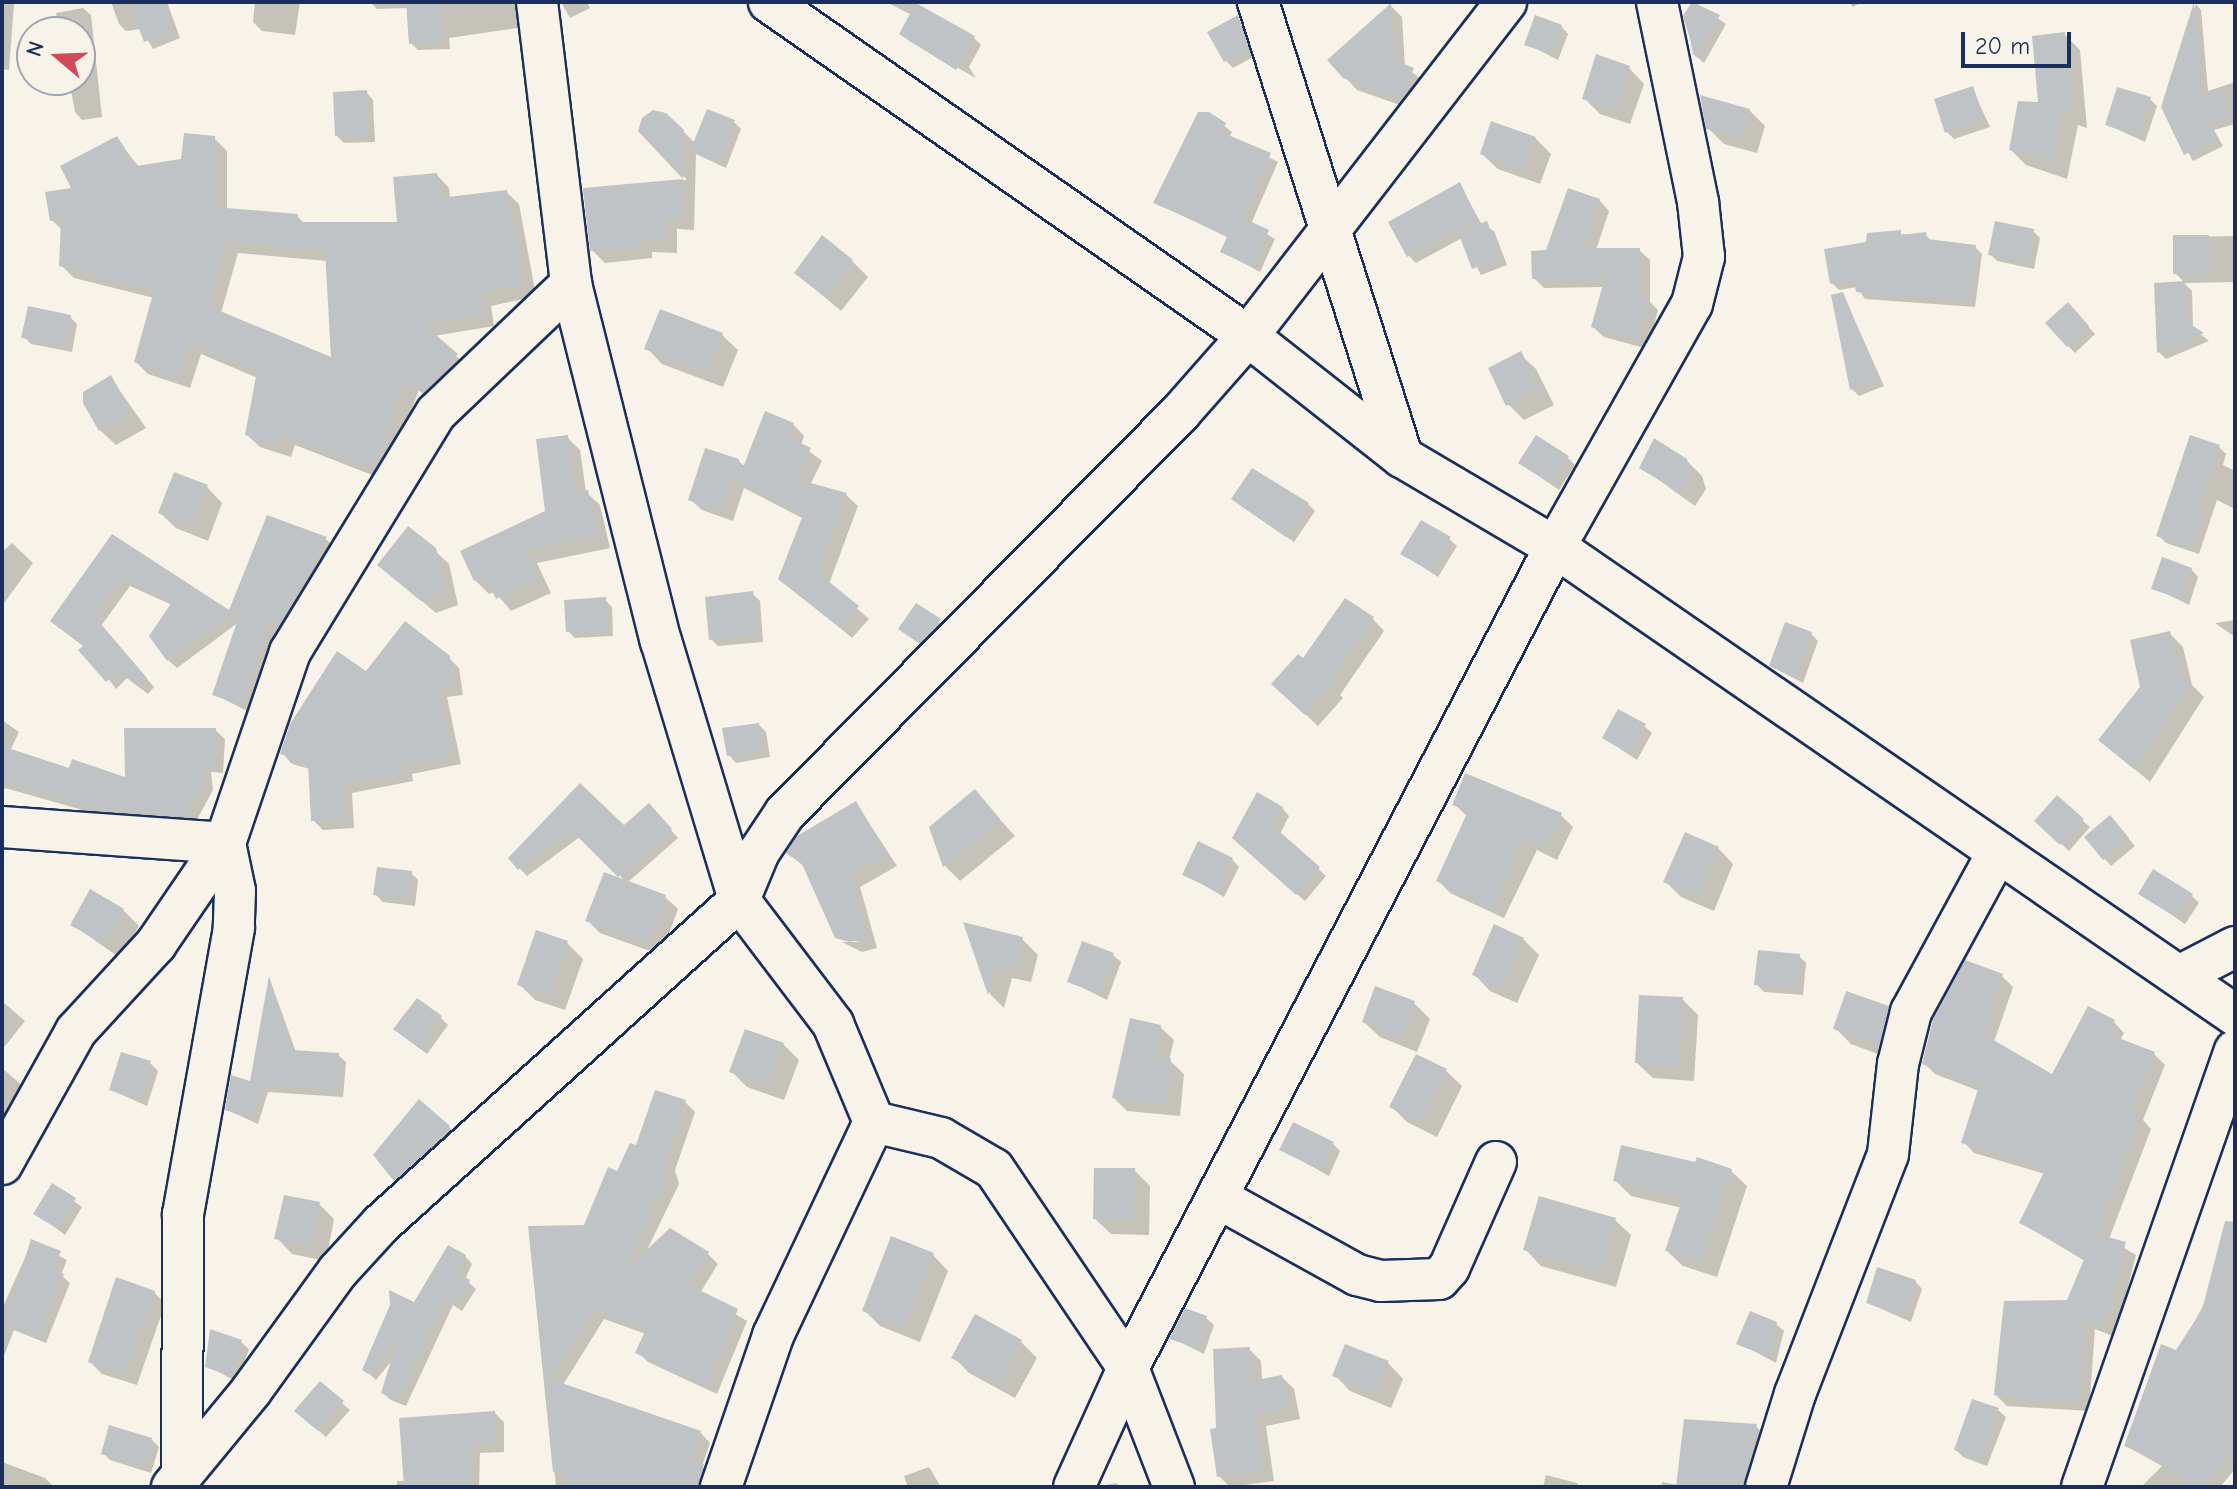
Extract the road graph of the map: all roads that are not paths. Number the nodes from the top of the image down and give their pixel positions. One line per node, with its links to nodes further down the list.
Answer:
1 (537, 2): 7 (street)
2 (769, 2): 8 (street)
3 (1258, 2): 6 (street)
4 (1506, 2): 6 (street)
5 (1657, 2): 10 (street)
6 (1332, 224): 8 (street); 9 (street)
7 (571, 284): 12 (street); 14 (street)
8 (1248, 336): 9 (street); 14 (street)
9 (1402, 457): 10 (street)
10 (1555, 547): 13 (street); 22 (street)
11 (2, 827): 12 (street)
12 (225, 843): 21 (street); 24 (street)
13 (1998, 852): 16 (street); 28 (street)
14 (739, 900): 19 (street); 24 (street)
15 (2235, 947): 16 (street)
16 (2179, 976): 17 (street)
17 (2235, 1015)
18 (2235, 1051): 29 (street)
19 (874, 1122): 23 (street); 25 (street)
20 (1496, 1162): 22 (street)
21 (2, 1164)
22 (1218, 1198): 23 (street)
23 (1128, 1368): 26 (street); 27 (street)
24 (177, 1481)
25 (721, 1487)
26 (1074, 1487)
27 (1174, 1487)
28 (1766, 1487)
29 (2082, 1487)

